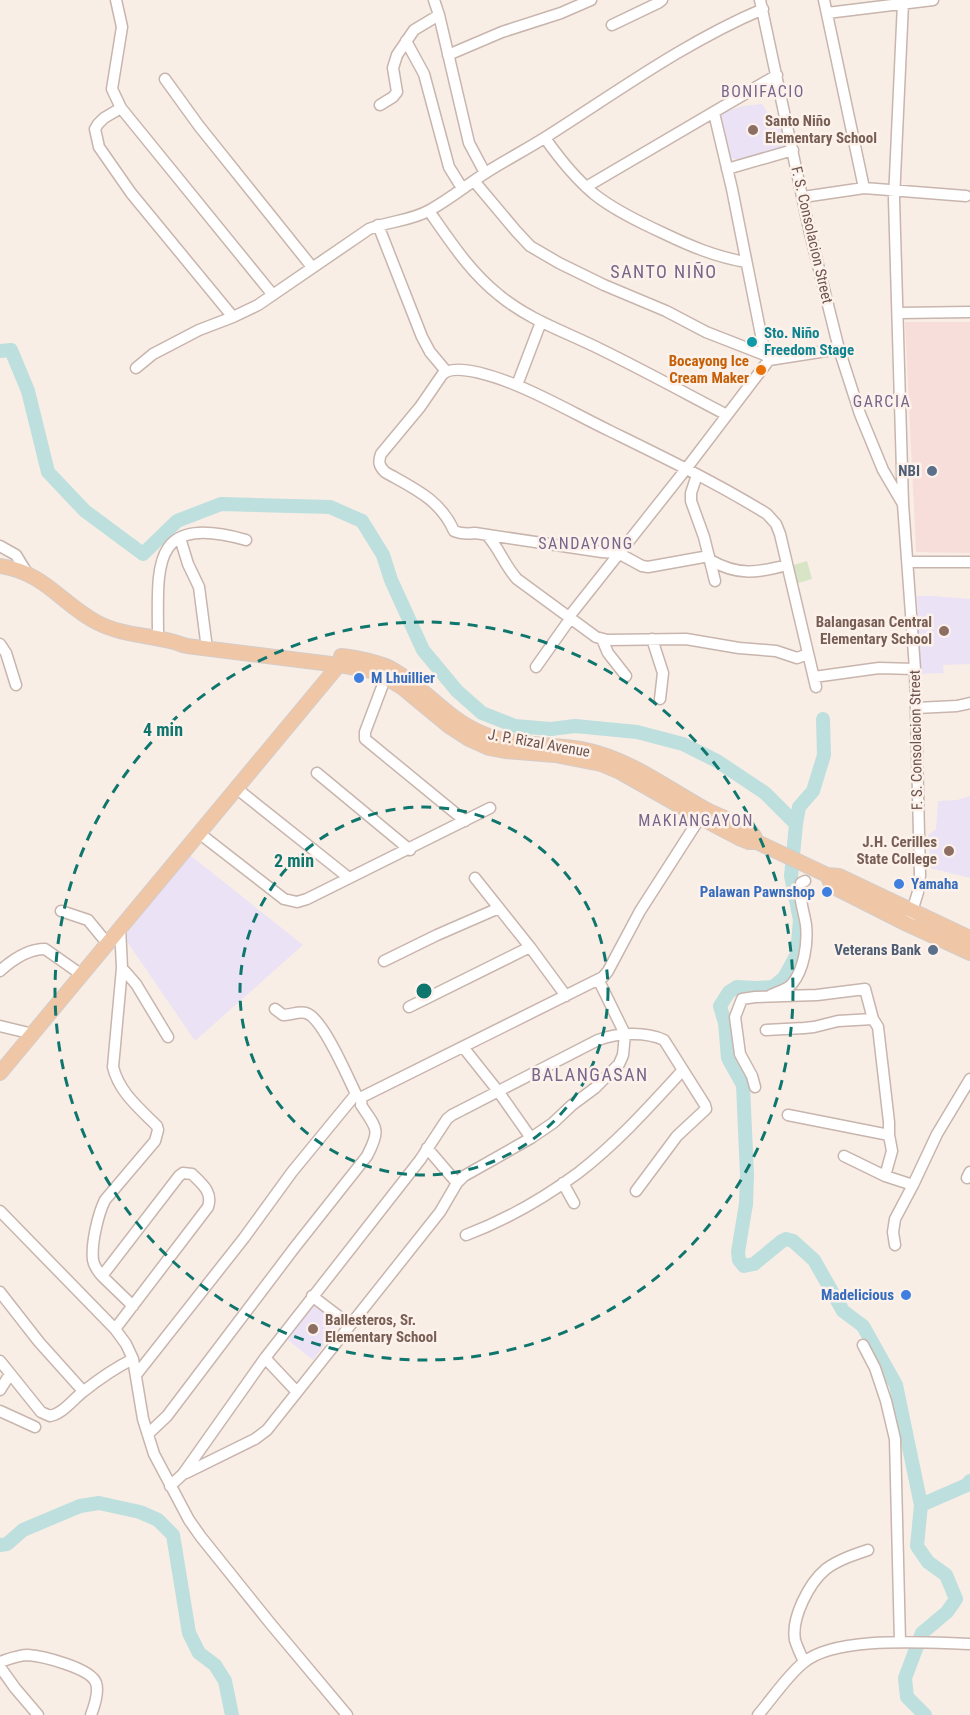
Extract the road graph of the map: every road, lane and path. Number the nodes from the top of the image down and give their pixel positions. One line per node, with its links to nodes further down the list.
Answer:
1 (116, 0): 17 (street)
2 (434, 0): 10 (street)
3 (591, 0): 13 (street)
4 (662, 0): 11 (street)
5 (824, 0): 9 (street)
6 (933, 0): 7 (street)
7 (899, 2): 9 (street); 27 (street)
8 (761, 4): 14 (street, F. S. Consolacion Street); 19 (street)
9 (827, 13): 26 (street)
10 (439, 15): 12 (street); 13 (street)
11 (612, 25)
12 (406, 40): 16 (street); 25 (street)
13 (448, 55): 22 (street)
14 (777, 75): 18 (street); 20 (street, F. S. Consolacion Street)
15 (165, 80): 33 (street)
16 (380, 105)
17 (120, 108): 34 (street); 37 (street)
18 (714, 112): 21 (street); 24 (street)
19 (545, 138): 22 (street); 24 (street)
20 (793, 150): 21 (street); 29 (street, F. S. Consolacion Street)
21 (727, 169): 32 (street)
22 (485, 173): 23 (street)
23 (474, 181): 25 (street); 40 (street)
24 (586, 187): 32 (street)
25 (462, 188): 30 (street)
26 (864, 188): 27 (street); 29 (street)
27 (895, 190): 28 (street); 36 (street)
28 (966, 196)
29 (803, 197): 39 (street, F. S. Consolacion Street)
30 (429, 211): 31 (street); 38 (street)
31 (378, 225): 33 (street); 42 (street)
32 (746, 262): 40 (street)
33 (312, 267): 34 (street)
34 (273, 295): 37 (street)
35 (970, 312): 36 (street)
36 (899, 313): 47 (street)
37 (233, 317): 41 (street)
38 (541, 322): 43 (street); 44 (street)
39 (839, 349): 40 (street); 47 (street, F. S. Consolacion Street)
40 (767, 357): 44 (street)
41 (136, 368)
42 (446, 371): 43 (street); 48 (street)
43 (517, 385): 45 (street)
44 (727, 415): 45 (street)
45 (686, 469): 46 (street); 52 (street)
46 (697, 475): 53 (street); 56 (street)
47 (903, 504): 54 (street, F. S. Consolacion Street)
48 (487, 535): 52 (street); 60 (street)
49 (180, 538): 50 (street); 61 (street); 64 (street)
50 (246, 540)
51 (0, 546): 58 (street)
52 (618, 553): 53 (street); 60 (street)
53 (710, 558): 56 (street); 59 (street)
54 (908, 562): 55 (street); 70 (street, F. S. Consolacion Street)
55 (970, 562)
56 (787, 565): 67 (street)
57 (0, 566): 58 (main road, J. P. Rizal Avenue)
58 (27, 573): 61 (main road, J. P. Rizal Avenue)
59 (715, 581)
60 (569, 618): 62 (street); 69 (street)
61 (158, 639): 65 (main road, J. P. Rizal Avenue)
62 (602, 639): 63 (street); 72 (street)
63 (652, 639): 67 (street); 74 (street)
64 (206, 641): 65 (main road, J. P. Rizal Avenue); 68 (main road, J. P. Rizal Avenue)
65 (176, 642): 68 (main road, J. P. Rizal Avenue)
66 (0, 644): 73 (street)
67 (808, 654): 70 (street)
68 (343, 661): 71 (main road, J. P. Rizal Avenue); 78 (main road)
69 (536, 667)
70 (915, 669): 76 (street, F. S. Consolacion Street)
71 (387, 672): 80 (main road, J. P. Rizal Avenue); 81 (street)
72 (626, 675)
73 (16, 685)
74 (660, 699)
75 (970, 703): 76 (street)
76 (916, 708): 89 (street, F. S. Consolacion Street)
77 (317, 773): 83 (street)
78 (236, 788): 82 (main road); 85 (street)
79 (490, 808): 81 (street)
80 (703, 814): 84 (main road, J. P. Rizal Avenue); 101 (street)
81 (465, 821): 83 (street)
82 (199, 833): 85 (street); 92 (main road)
83 (410, 849): 85 (street)
84 (827, 875): 89 (main road, J. P. Rizal Avenue); 91 (main road, J. P. Rizal Avenue)
85 (349, 878)
86 (475, 878): 88 (street)
87 (805, 881): 103 (street)
88 (499, 908): 95 (street); 97 (street)
89 (913, 910): 91 (street, F. S. Consolacion Street); 93 (main road, J. P. Rizal Avenue)
90 (61, 911): 94 (street)
91 (907, 924): 96 (main road, J. P. Rizal Avenue)
92 (120, 927): 94 (main road); 98 (street)
93 (970, 938)
94 (107, 943): 100 (main road)
95 (530, 947): 102 (street); 104 (street)
96 (970, 953)
97 (384, 961)
98 (122, 968): 111 (street); 134 (street)
99 (0, 971): 100 (street)
100 (82, 975): 109 (main road)
101 (598, 981): 102 (street); 110 (street)
102 (566, 996): 112 (street)
103 (766, 998): 106 (street); 116 (street)
104 (409, 1007)
105 (276, 1009): 119 (street)
106 (873, 1019): 108 (street); 121 (street)
107 (0, 1026): 109 (street)
108 (766, 1030)
109 (33, 1034): 114 (main road)
110 (625, 1034): 113 (street); 117 (street); 122 (street)
111 (168, 1037)
112 (463, 1047): 117 (street); 119 (street)
113 (683, 1070): 127 (street); 129 (street)
114 (0, 1073)
115 (970, 1079): 118 (street)
116 (755, 1087)
117 (498, 1091): 122 (street); 123 (street)
118 (967, 1092): 128 (street)
119 (359, 1095): 145 (street); 151 (street)
120 (788, 1115): 121 (street)
121 (889, 1135): 125 (street)
122 (531, 1138): 126 (street)
123 (427, 1148): 126 (street); 136 (street)
124 (844, 1156): 125 (street)
125 (885, 1176): 128 (street)
126 (457, 1183): 138 (street)
127 (563, 1183): 130 (street); 132 (street)
128 (913, 1185): 133 (street)
129 (636, 1191)
130 (574, 1203)
131 (0, 1210): 139 (street)
132 (466, 1235)
133 (895, 1245)
134 (102, 1276): 137 (street); 137 (street)
135 (0, 1292): 147 (street)
136 (312, 1296): 138 (street); 141 (street)
137 (133, 1306): 139 (street)
138 (350, 1325): 148 (street)
139 (115, 1329): 142 (street)
140 (863, 1345): 155 (street)
141 (265, 1358): 148 (street); 152 (street)
142 (133, 1359): 145 (street); 147 (street)
143 (0, 1360): 144 (street)
144 (10, 1374): 146 (street); 147 (street)
145 (136, 1375): 151 (street)
146 (0, 1390)
147 (83, 1391)
148 (297, 1392): 152 (street)
149 (0, 1412): 150 (street)
150 (35, 1427)
151 (148, 1434): 153 (street)
152 (183, 1474): 153 (street)
153 (171, 1486): 162 (street)
154 (868, 1550): 158 (street)
155 (902, 1642): 156 (street); 158 (street)
156 (970, 1644)
157 (0, 1662): 161 (street)
158 (804, 1662): 163 (street)
159 (0, 1666): 160 (street)
160 (38, 1715)
161 (91, 1715)
162 (347, 1715)
163 (758, 1715)

